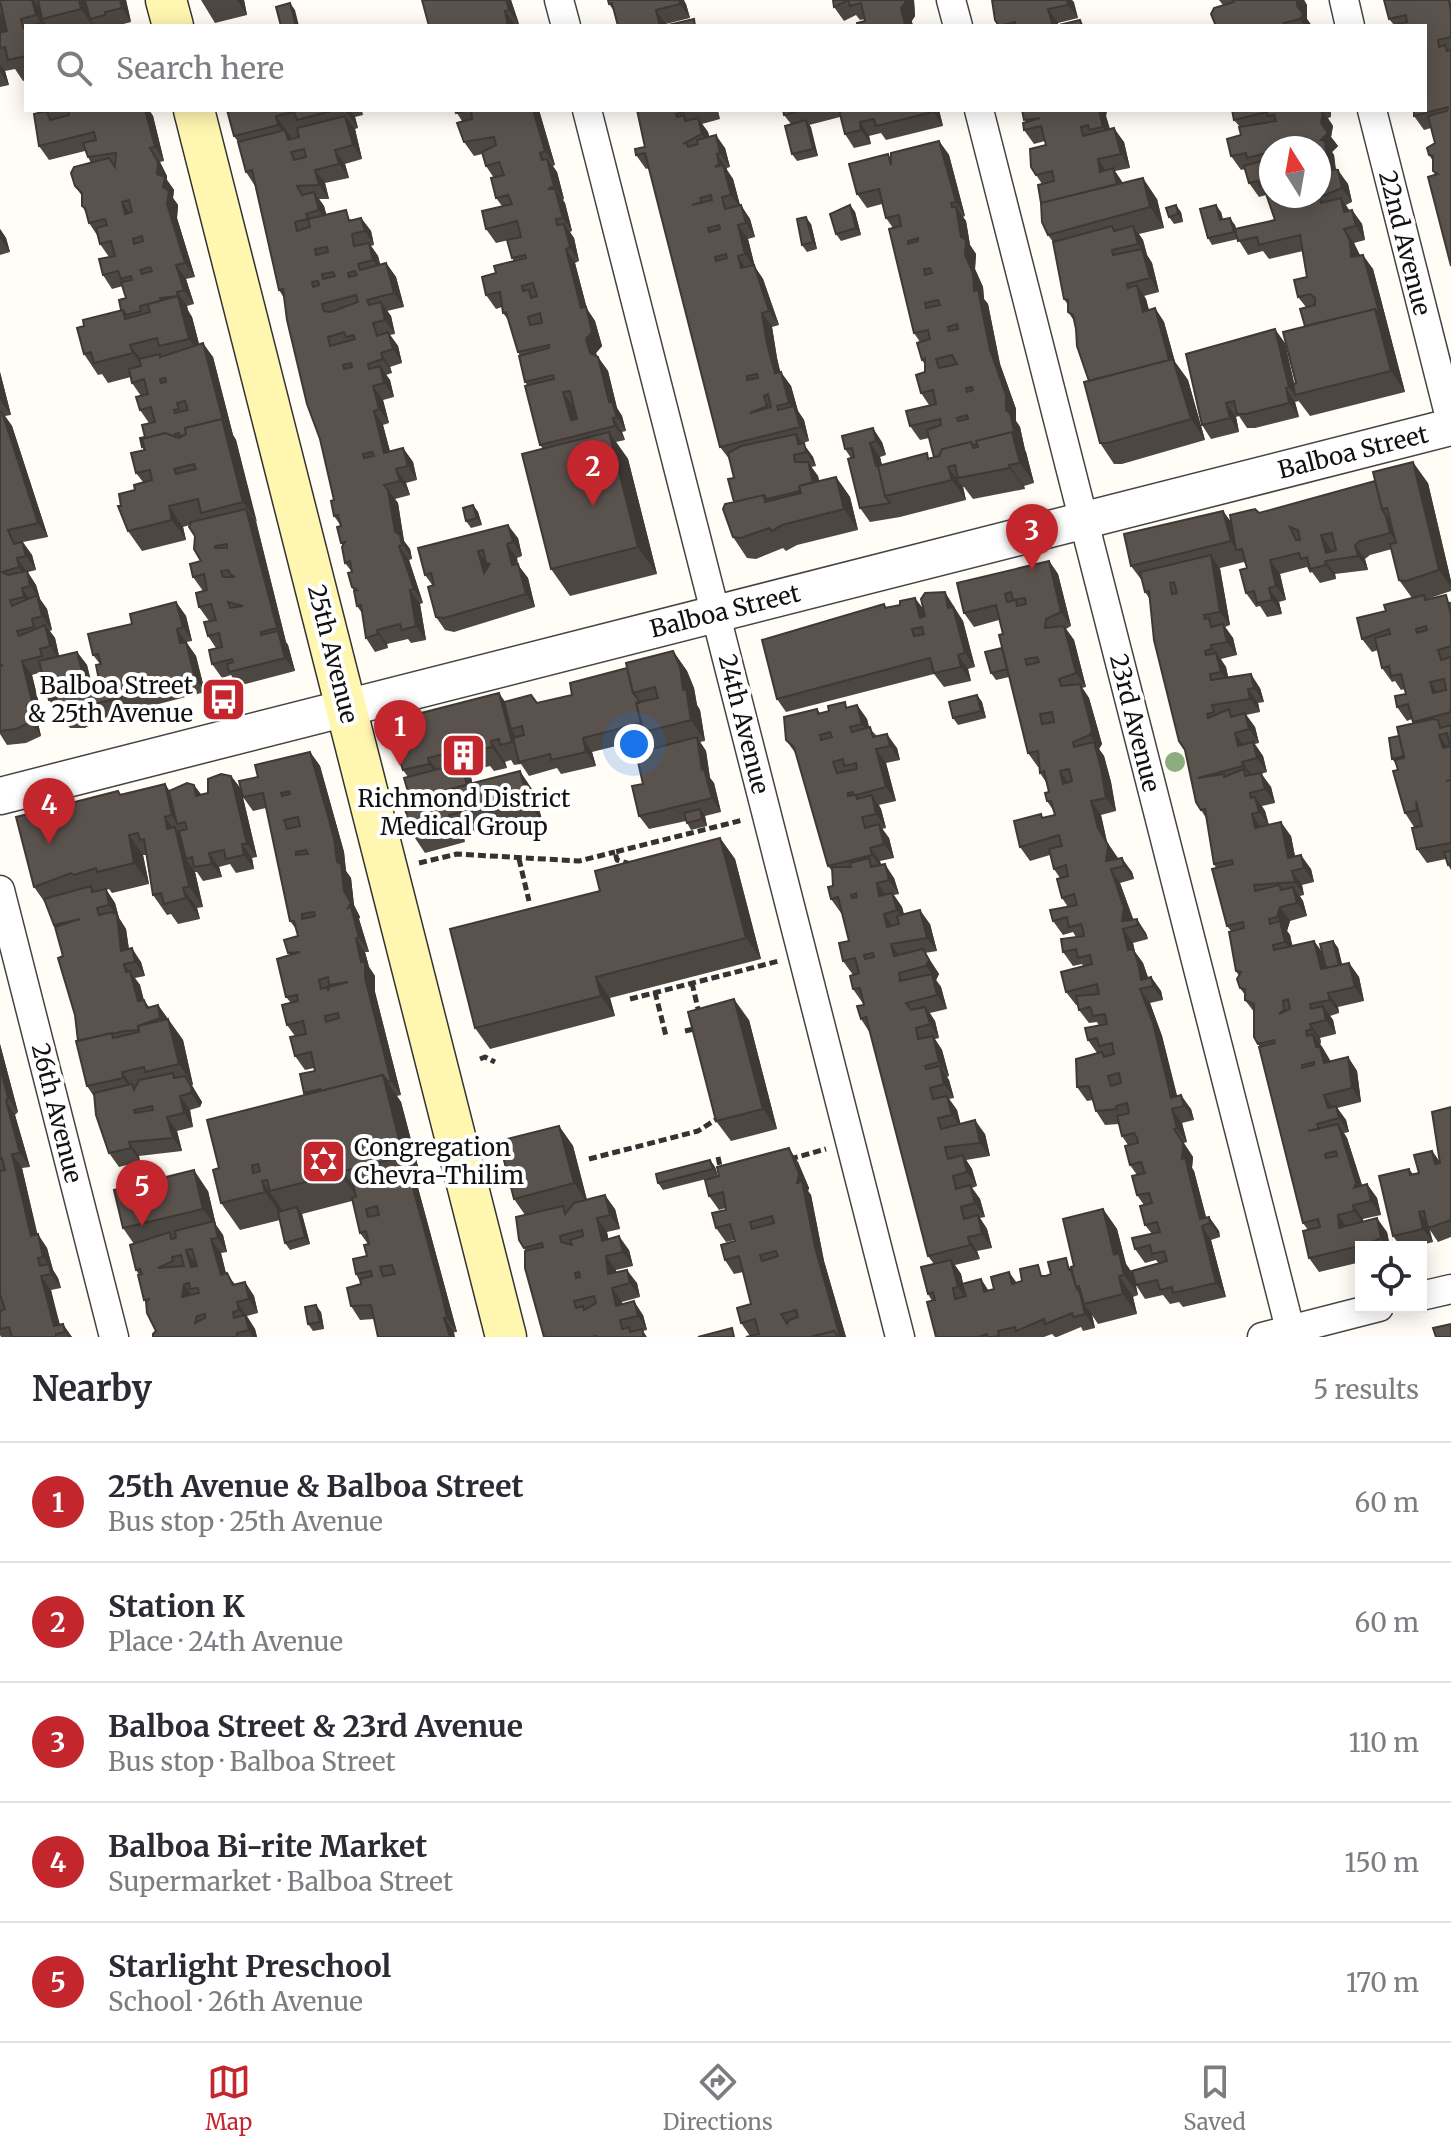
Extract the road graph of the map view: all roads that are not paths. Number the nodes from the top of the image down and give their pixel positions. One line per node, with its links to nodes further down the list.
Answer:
1 (166, 0): 5 (main road)
2 (559, 0): 6 (street)
3 (951, 0): 7 (street)
4 (1344, 0): 8 (street)
5 (172, 24)
6 (565, 24)
7 (957, 24)
8 (1350, 24)
9 (195, 112): 16 (main road, 25th Avenue)
10 (588, 112): 15 (street, 24th Avenue)
11 (980, 112): 14 (street, 23rd Avenue)
12 (1373, 112): 13 (street, 22nd Avenue)
13 (1451, 424): 14 (street, Balboa Street)
14 (1084, 520): 15 (street, Balboa Street); 22 (street, 23rd Avenue)
15 (716, 614): 16 (street, Balboa Street); 25 (street, 24th Avenue)
16 (346, 708): 17 (street, Balboa Street); 24 (main road, 25th Avenue)
17 (0, 796)
18 (0, 890): 23 (street, 26th Avenue)
19 (1451, 1289): 20 (street)
20 (1427, 1295)
21 (1359, 1313): 22 (street)
22 (1291, 1334): 26 (street)
23 (114, 1337)
24 (506, 1337)
25 (900, 1337)
26 (1262, 1337)

